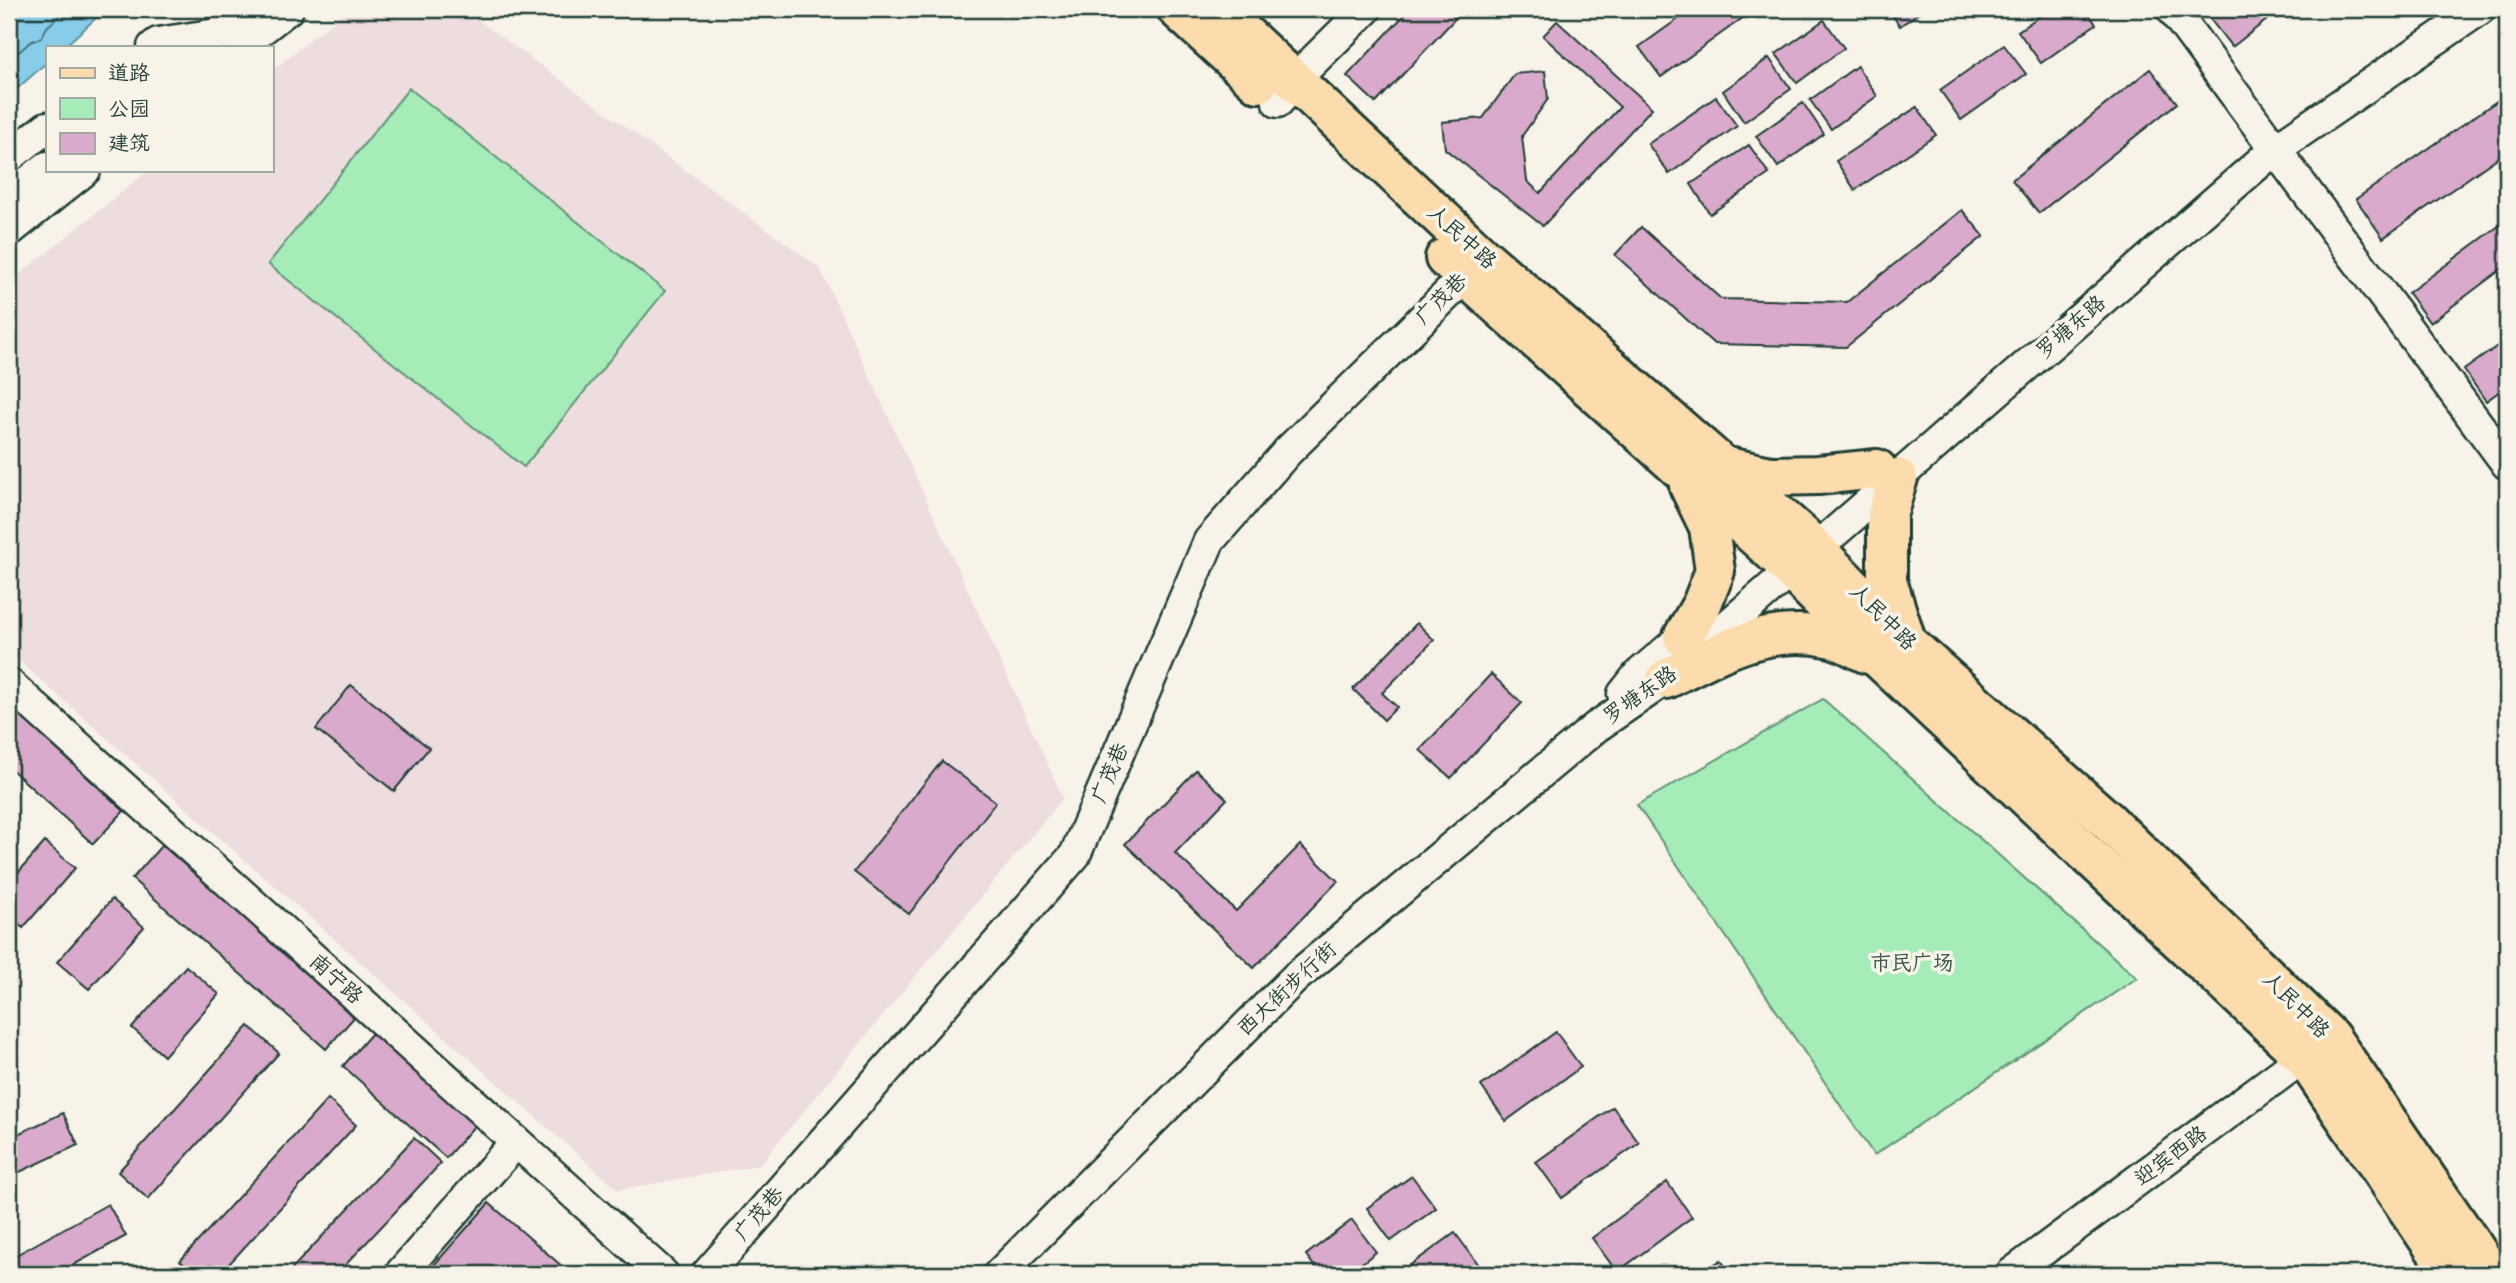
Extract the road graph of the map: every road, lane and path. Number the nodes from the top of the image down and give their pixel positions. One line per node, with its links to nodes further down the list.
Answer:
1 (249, 9): 9 (street)
2 (288, 9): 9 (street)
3 (1177, 9): 11 (main road, 人民中路)
4 (1218, 9): 11 (main road, 人民中路)
5 (1367, 9): 11 (street)
6 (2172, 9): 13 (street)
7 (2448, 9): 13 (street, 罗塘东路)
8 (2480, 9): 13 (street, 罗塘东路)
9 (219, 43): 10 (street)
10 (155, 45)
11 (1286, 91): 19 (main road, 人民中路)
12 (46, 128): 14 (street)
13 (2268, 142): 20 (street); 23 (street, 罗塘东路)
14 (9, 157)
15 (46, 168): 17 (street)
16 (83, 172): 18 (street)
17 (9, 197)
18 (9, 231)
19 (1473, 266): 21 (main road, 人民中路); 22 (main road, 人民中路); 34 (street, 广茂巷)
20 (2507, 464)
21 (1722, 465): 23 (main road); 24 (main road, 人民中路)
22 (1682, 471): 24 (main road, 人民中路); 25 (main road)
23 (1888, 473): 24 (street, 罗塘东路); 26 (main road)
24 (1797, 553): 25 (street, 罗塘东路); 26 (main road, 人民中路); 27 (street, 罗塘东路)
25 (1683, 637): 29 (street, 罗塘东路)
26 (1893, 651): 27 (main road); 30 (main road, 人民中路)
27 (1666, 680): 29 (street, 罗塘东路)
28 (9, 684): 31 (street, 南宁路)
29 (1596, 727): 35 (street, 西大街步行街)
30 (2317, 1047): 36 (street, 迎宾西路); 37 (main road, 人民中路); 38 (main road, 人民中路)
31 (516, 1142): 32 (street); 33 (street, 南宁路)
32 (400, 1274)
33 (663, 1274)
34 (707, 1274)
35 (999, 1274)
36 (2011, 1274)
37 (2452, 1274)
38 (2492, 1274)

